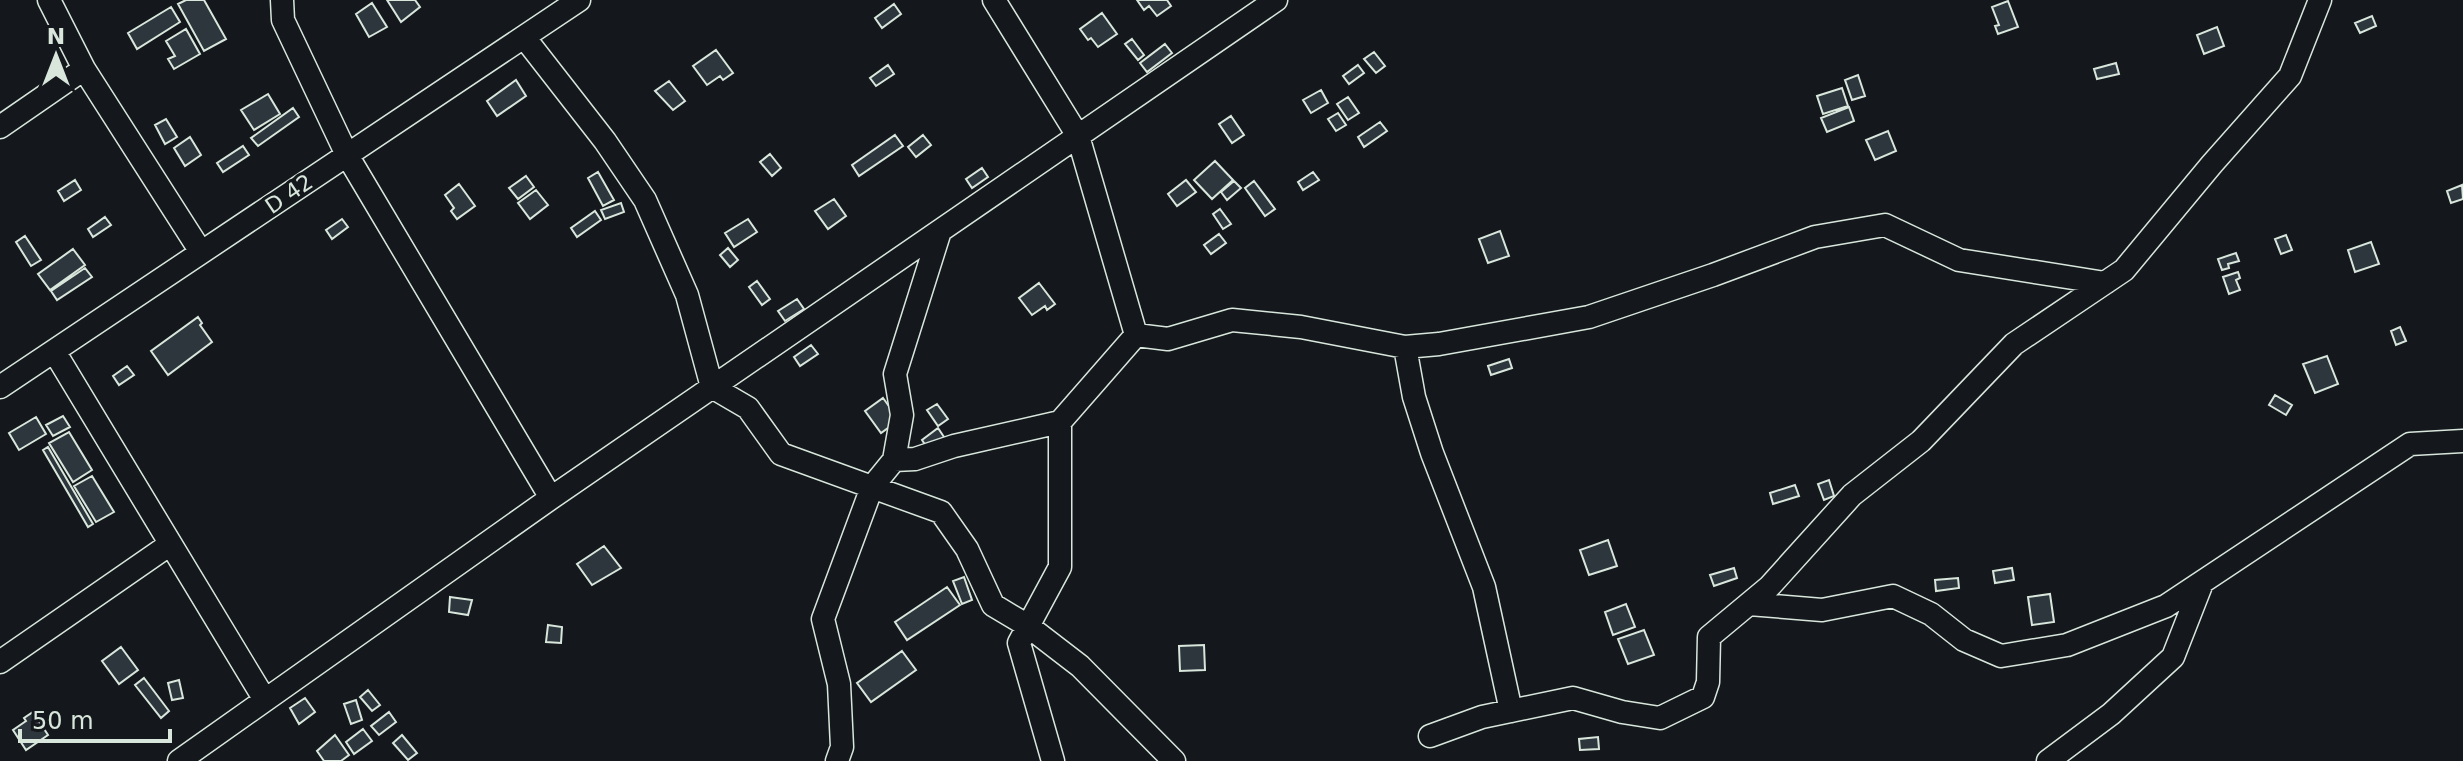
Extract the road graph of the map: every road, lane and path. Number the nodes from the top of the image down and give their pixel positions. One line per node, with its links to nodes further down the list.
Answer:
1 (49, 0): 8 (street)
2 (282, 0): 11 (street)
3 (579, 0): 7 (street, D 42 / D 42)
4 (994, 0): 10 (street)
5 (1276, 0): 10 (street)
6 (2320, 0): 14 (street)
7 (524, 37): 11 (street, D 42 / D 42); 19 (street)
8 (84, 69): 9 (street); 13 (street)
9 (0, 127)
10 (1078, 136): 12 (street); 15 (street)
11 (347, 155): 13 (street, D 42 / D 42); 24 (street)
12 (940, 231): 19 (street); 22 (street)
13 (201, 252): 17 (street, D 42 / D 42)
14 (2105, 283): 16 (street); 27 (street)
15 (1136, 335): 16 (street); 20 (street)
16 (1405, 347): 31 (street)
17 (54, 351): 18 (street, D 42 / D 42); 25 (street)
18 (0, 387)
19 (712, 387): 23 (street); 24 (street)
20 (1060, 422): 22 (street); 28 (street)
21 (2463, 441): 26 (street)
22 (894, 460): 23 (street)
23 (872, 487): 28 (street); 34 (street)
24 (551, 498): 30 (street)
25 (169, 545): 29 (street); 30 (street)
26 (2202, 583): 27 (street); 37 (street)
27 (1749, 604): 31 (street)
28 (1028, 626): 35 (street); 36 (street)
29 (0, 662)
30 (265, 700): 33 (street)
31 (1511, 711): 32 (street)
32 (1430, 736)
33 (179, 761)
34 (837, 761)
35 (1053, 761)
36 (1174, 761)
37 (2048, 761)

